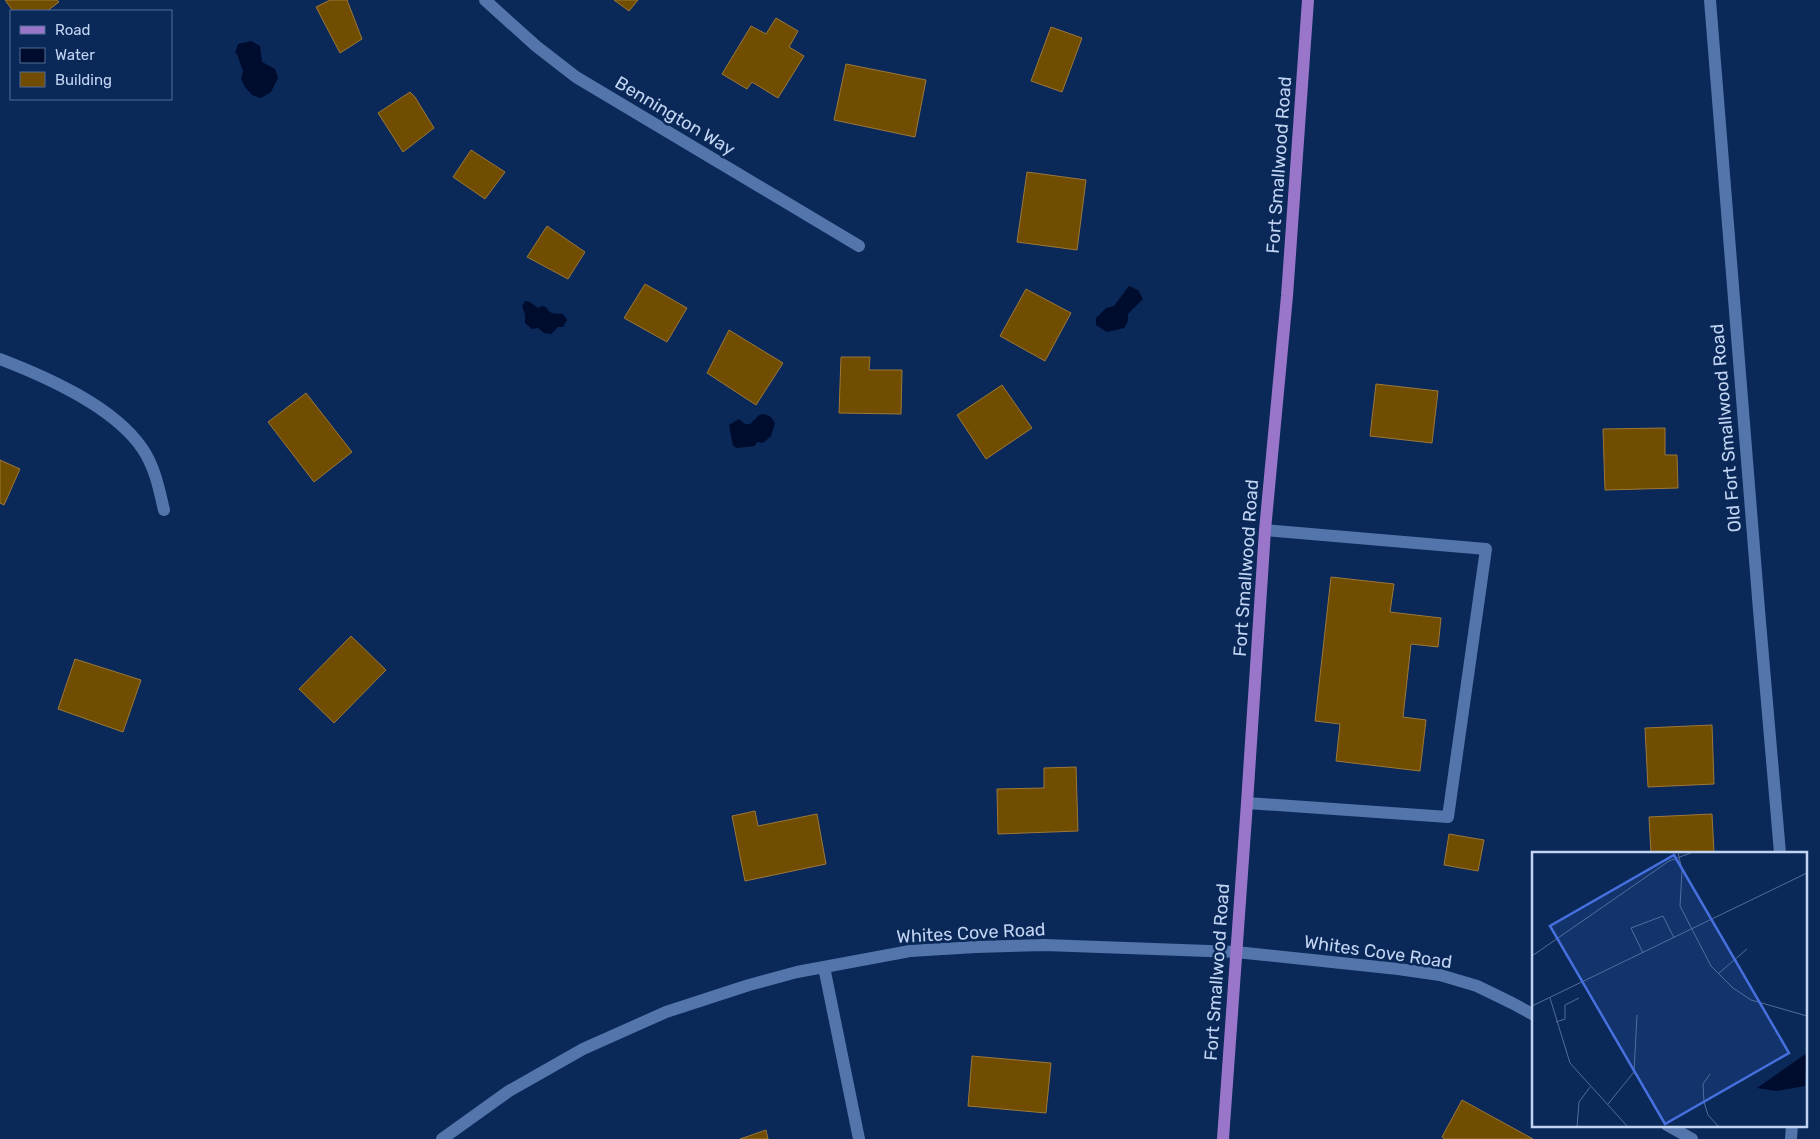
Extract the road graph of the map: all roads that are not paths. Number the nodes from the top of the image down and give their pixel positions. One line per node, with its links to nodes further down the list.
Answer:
1 (485, 0): 4 (street, Bennington Way)
2 (1308, 0): 7 (main road, Fort Smallwood Road)
3 (1710, 0): 9 (street, Old Fort Smallwood Road)
4 (859, 246)
5 (0, 359): 6 (street)
6 (164, 510)
7 (1265, 530): 8 (main road, Fort Smallwood Road); 8 (street)
8 (1247, 803): 10 (main road, Fort Smallwood Road)
9 (1780, 852)
10 (1236, 952): 11 (street, Whites Cove Road); 12 (street, Whites Cove Road); 17 (main road, Fort Smallwood Road)
11 (824, 967): 15 (street, Whites Cove Road); 16 (street)
12 (1532, 1014)
13 (1669, 1126): 18 (street)
14 (1792, 1126): 19 (street)
15 (442, 1139)
16 (859, 1139)
17 (1223, 1139)
18 (1692, 1139)
19 (1791, 1139)

